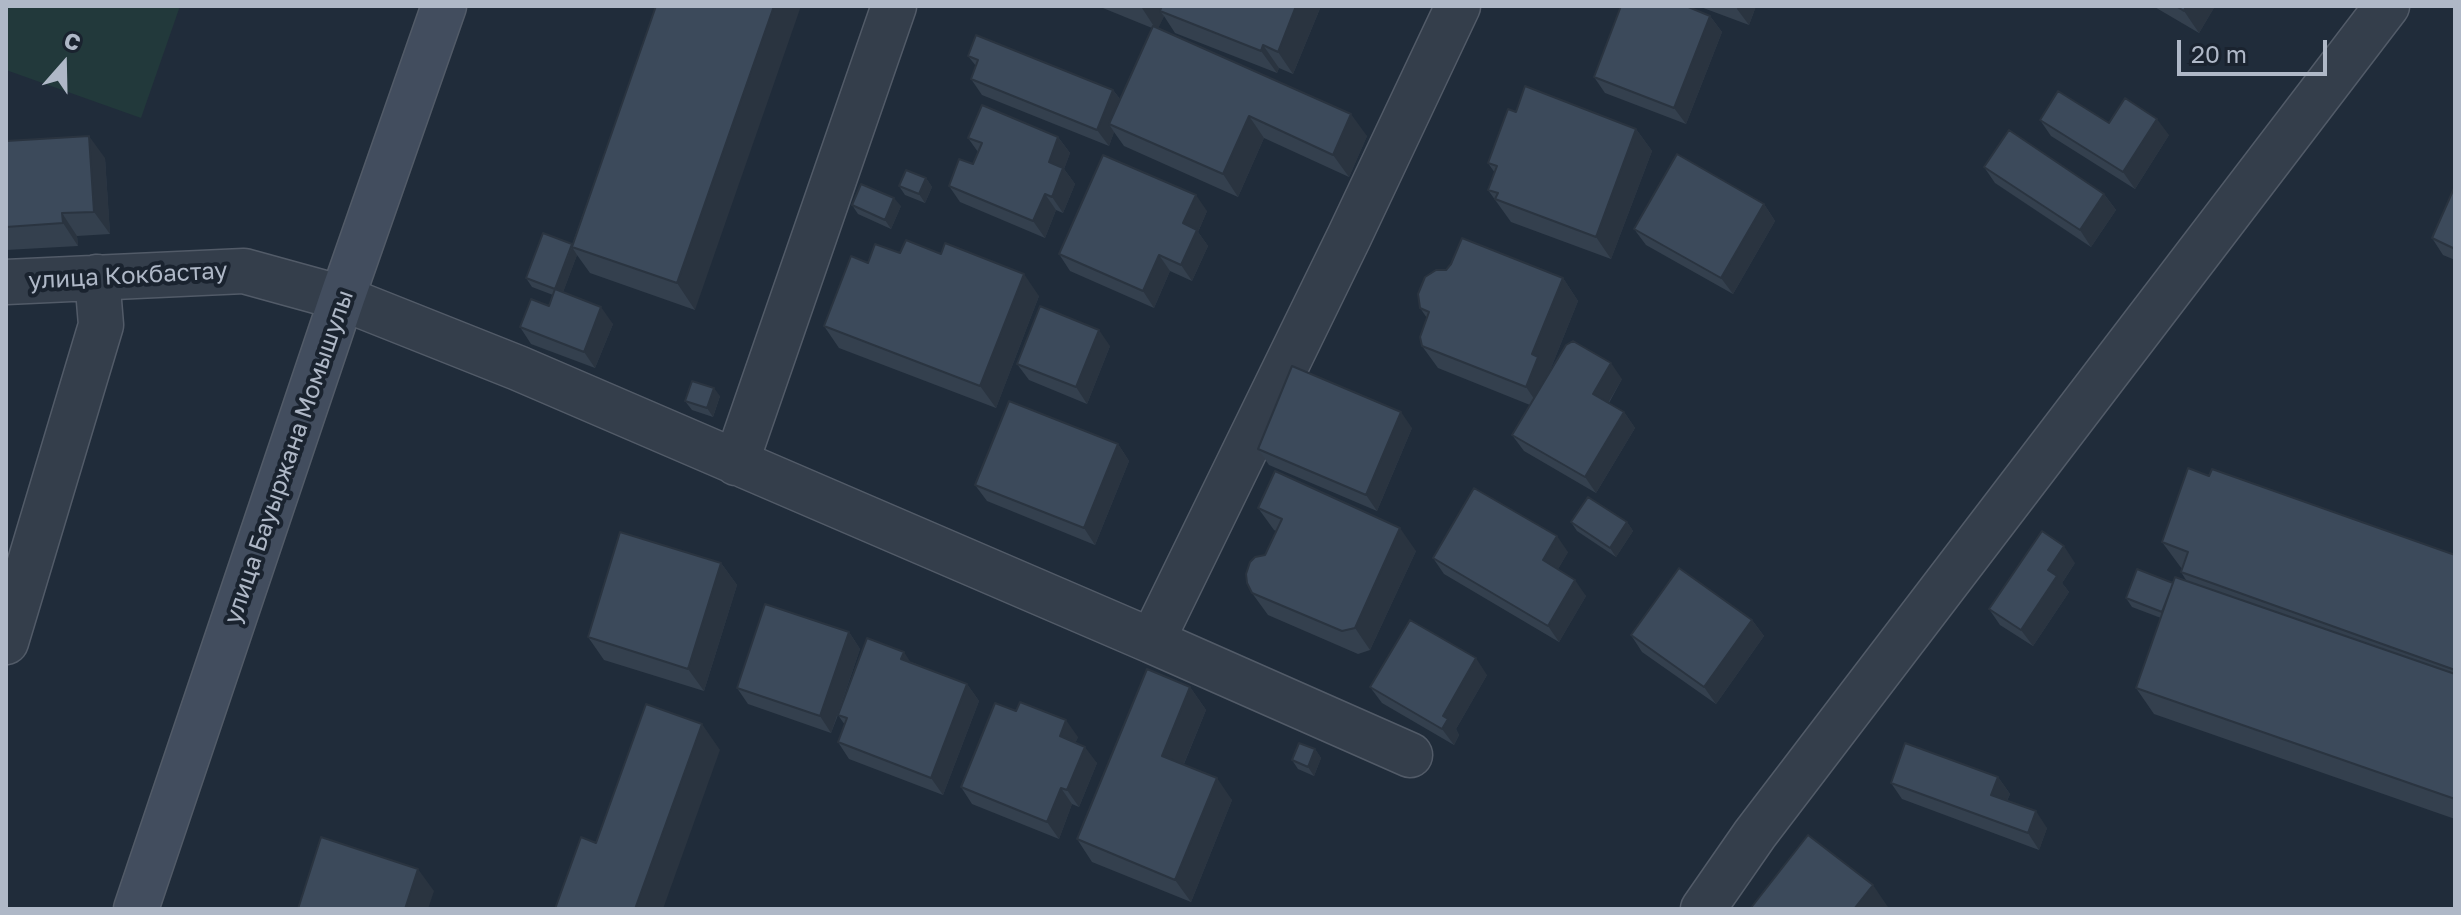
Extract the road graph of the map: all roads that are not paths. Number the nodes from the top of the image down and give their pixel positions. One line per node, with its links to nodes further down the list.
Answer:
1 (444, 6): 7 (street, улица Бауыржана Момышулы)
2 (894, 6): 8 (street)
3 (1458, 6): 9 (street)
4 (2387, 6): 13 (street)
5 (97, 277): 6 (street, улица Кокбастау); 7 (street, улица Кокбастау); 10 (street)
6 (6, 282)
7 (342, 298): 8 (street, улица Кокбастау); 12 (street, улица Бауыржана Момышулы)
8 (736, 463): 9 (street, улица Кокбастау)
9 (1152, 641): 11 (street, улица Кокбастау)
10 (6, 642)
11 (1410, 755)
12 (136, 909)
13 (1703, 909)

